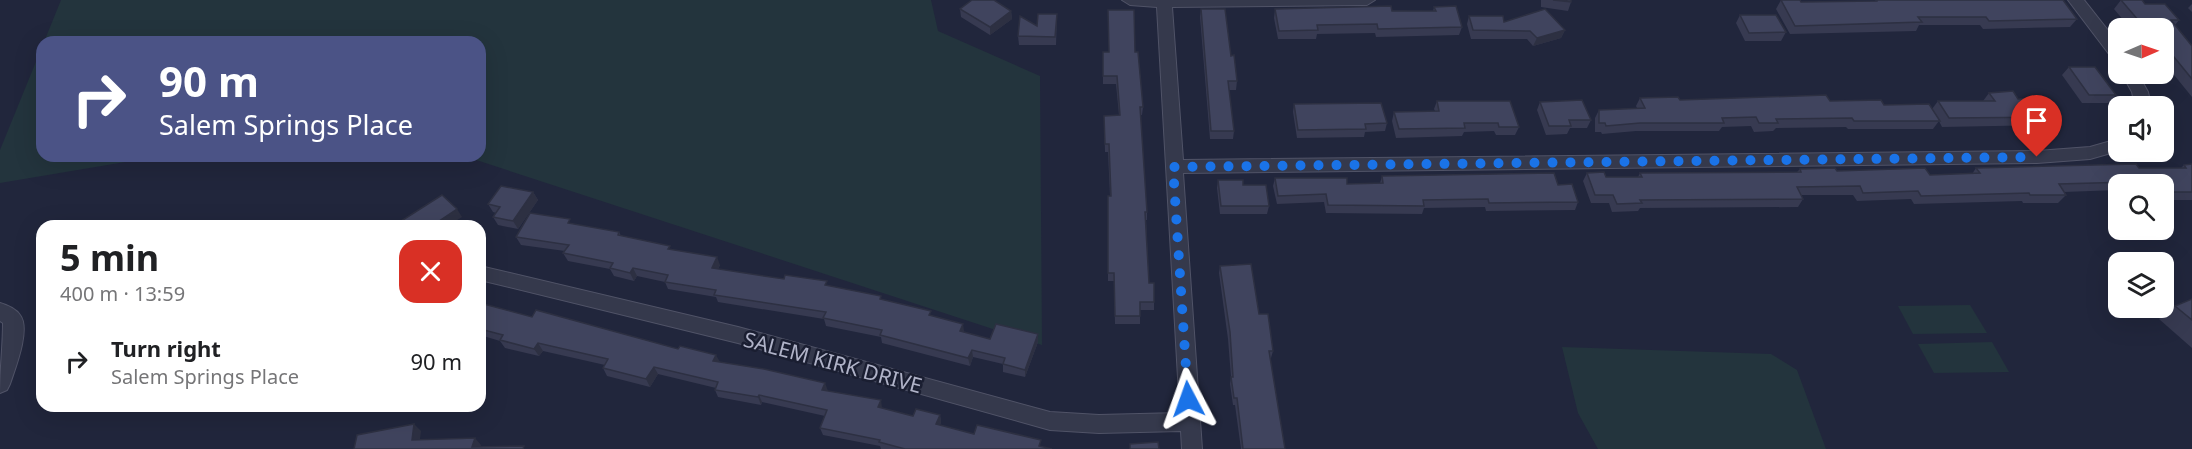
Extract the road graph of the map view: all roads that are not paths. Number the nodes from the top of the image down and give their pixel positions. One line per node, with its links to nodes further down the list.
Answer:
1 (1130, 0): 4 (street)
2 (1367, 0): 4 (street)
3 (2076, 0): 5 (street)
4 (1164, 2): 7 (street)
5 (2108, 41)
6 (2108, 148): 7 (street)
7 (1173, 167): 11 (street)
8 (486, 274): 11 (street, SALEM KIRK DRIVE)
9 (0, 311): 10 (street)
10 (0, 384)
11 (1190, 422): 12 (street)
12 (1192, 449)

